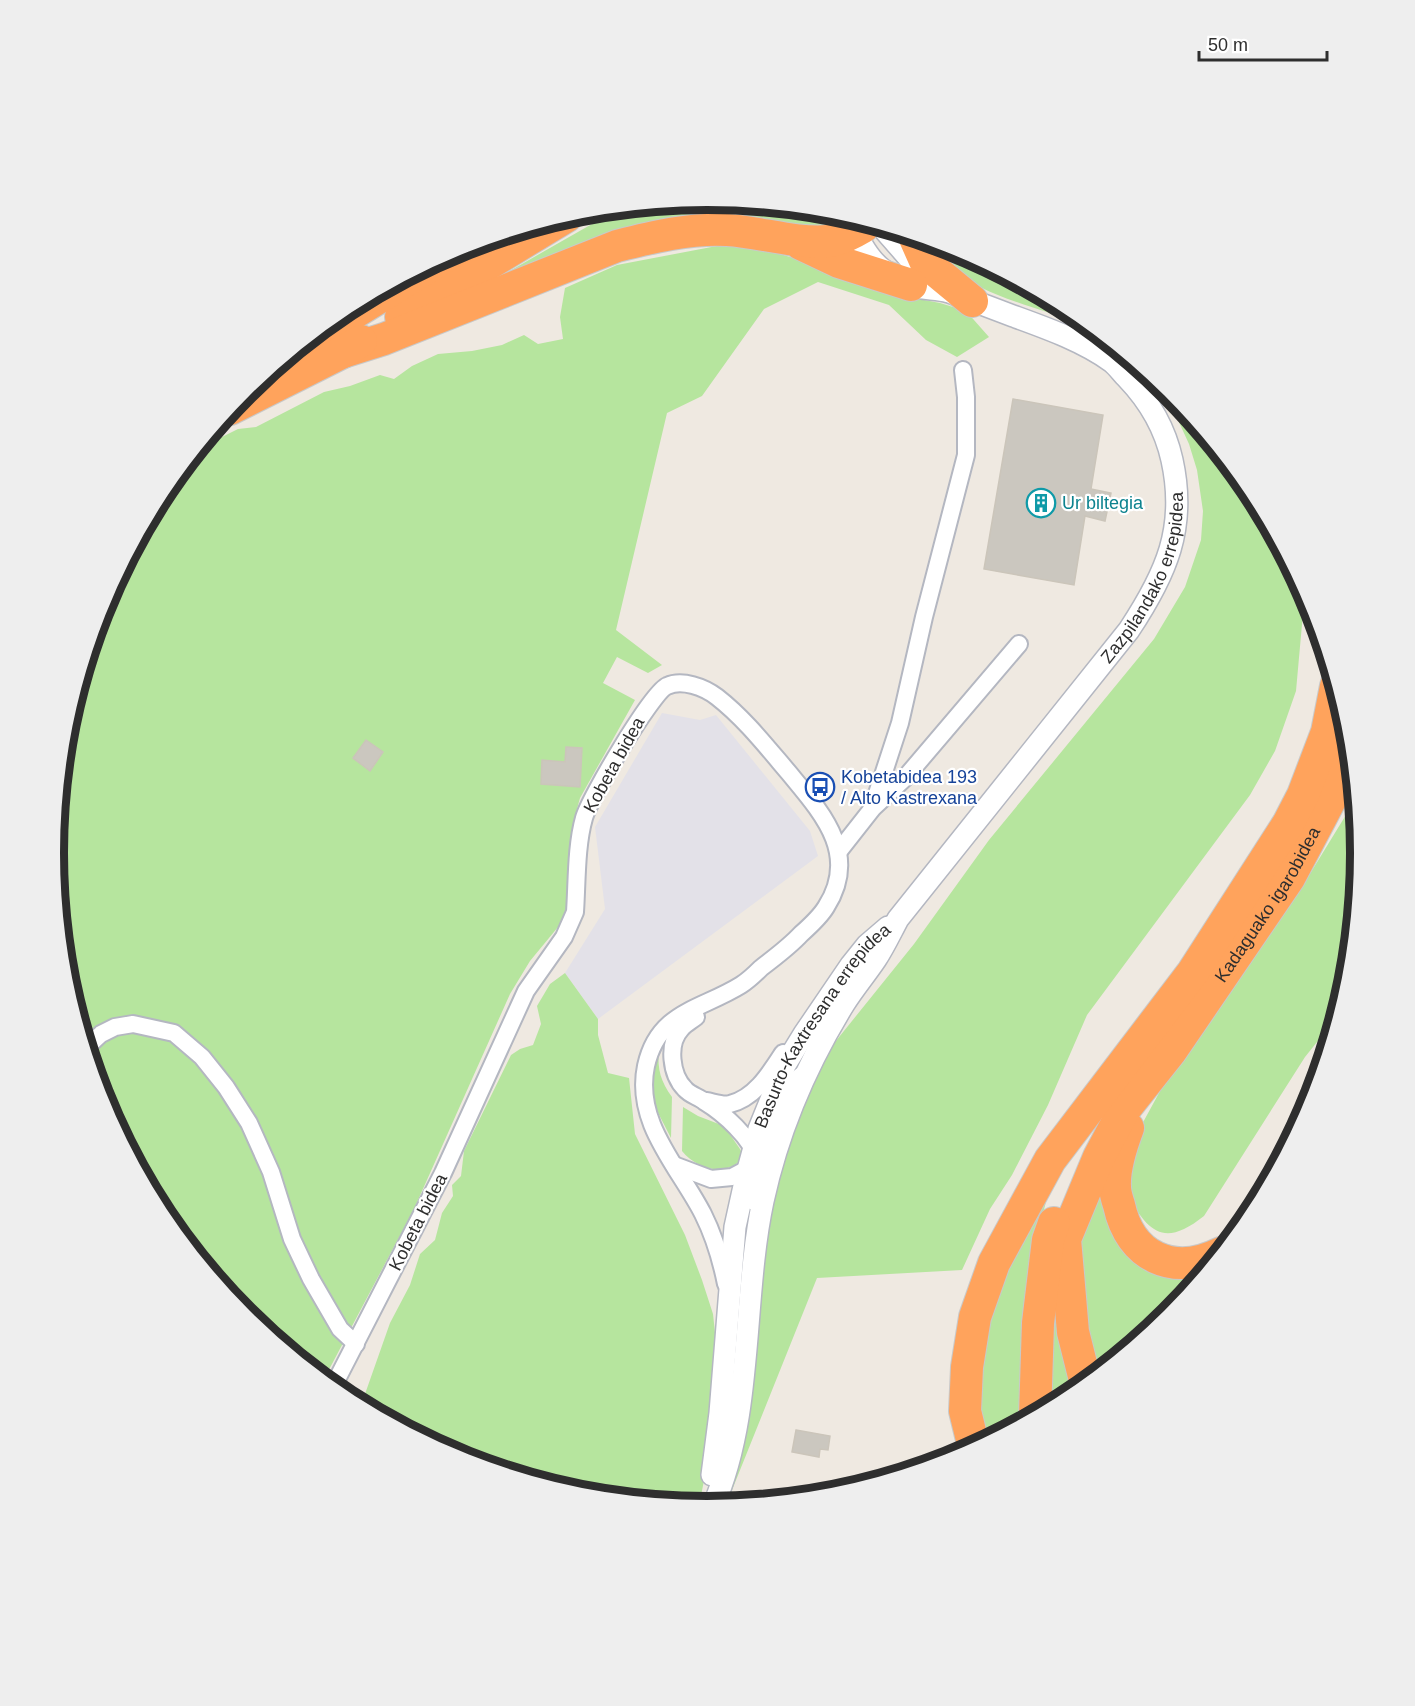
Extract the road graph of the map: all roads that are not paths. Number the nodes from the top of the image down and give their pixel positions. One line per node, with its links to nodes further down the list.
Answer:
1 (855, 227): 5 (highway)
2 (862, 229): 7 (street, Zazpilandako errepidea)
3 (871, 231): 8 (street, Zazpilandako errepidea)
4 (540, 232): 9 (highway)
5 (792, 240): 7 (highway); 9 (highway)
6 (918, 246): 8 (highway)
7 (910, 285): 8 (street, Zazpilandako errepidea)
8 (959, 296): 17 (street, Zazpilandako errepidea)
9 (343, 352): 11 (highway)
10 (963, 370): 15 (street)
11 (253, 398)
12 (1019, 644): 15 (street)
13 (1333, 703): 18 (highway, Kadaguako igarobidea)
14 (1345, 767): 22 (highway, Kadaguako igarobidea)
15 (873, 809): 16 (street)
16 (838, 851): 19 (street, Kobeta bidea); 30 (street, Kobeta bidea)
17 (898, 919): 20 (street, Basurto-Kaxtresana errepidea); 23 (street, Basurto-Kaxtresana errepidea)
18 (1187, 981): 33 (highway); 34 (highway)
19 (722, 996): 24 (street); 26 (street)
20 (821, 1008): 24 (street); 25 (street, Basurto-Kaxtresana errepidea)
21 (93, 1042): 30 (street)
22 (1171, 1051): 27 (highway); 31 (highway)
23 (809, 1069): 25 (street); 29 (street, Basurto-Kaxtresana errepidea)
24 (702, 1100): 25 (street)
25 (752, 1159): 26 (street); 28 (street, Basurto-Kaxtresana errepidea); 29 (street)
26 (674, 1165): 28 (street)
27 (1205, 1260)
28 (729, 1299): 35 (street, Basurto-Kaxtresana errepidea)
29 (748, 1309): 36 (street, Basurto-Kaxtresana errepidea)
30 (356, 1344): 32 (street, Kobeta bidea)
31 (1084, 1374)
32 (337, 1379)
33 (1035, 1406)
34 (972, 1439)
35 (706, 1496)
36 (717, 1496)

